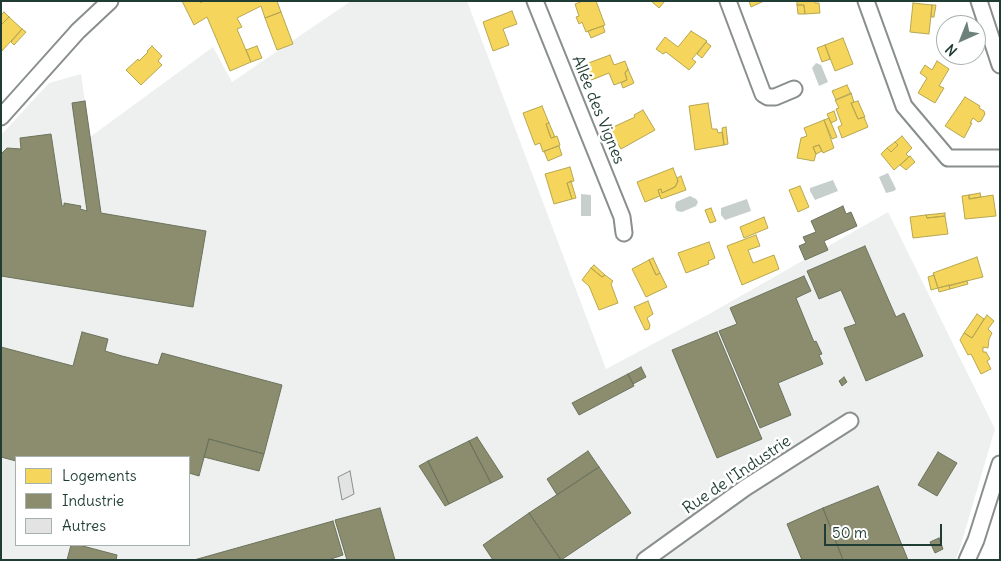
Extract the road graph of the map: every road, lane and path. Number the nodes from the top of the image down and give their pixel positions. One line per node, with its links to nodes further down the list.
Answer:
1 (110, 1): 8 (street)
2 (535, 1): 10 (street, Allée des Vignes)
3 (728, 1): 7 (street)
4 (866, 1): 9 (street)
5 (979, 1): 6 (street)
6 (1000, 65)
7 (794, 89)
8 (1, 116)
9 (1000, 158)
10 (624, 233)
11 (850, 421): 13 (street, Rue de l'Industrie)
12 (1000, 464): 14 (street)
13 (645, 560)
14 (967, 560)

